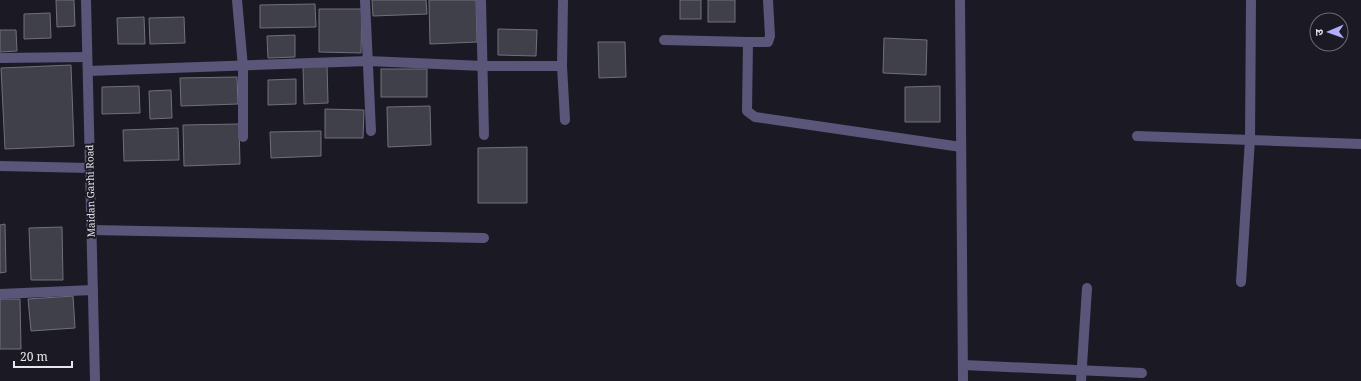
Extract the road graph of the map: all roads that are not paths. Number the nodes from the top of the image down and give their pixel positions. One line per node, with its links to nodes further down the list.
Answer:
1 (86, 0): 11 (street, Maidan Garhi Road)
2 (237, 0): 16 (street)
3 (365, 0): 13 (street)
4 (481, 0): 14 (street)
5 (562, 0): 15 (street)
6 (768, 0): 10 (street)
7 (960, 0): 25 (street)
8 (1251, 0): 23 (street)
9 (664, 40): 10 (street)
10 (748, 42): 25 (street)
11 (87, 57): 12 (street); 17 (street, Maidan Garhi Road)
12 (0, 58)
13 (368, 62): 14 (street); 16 (street); 19 (street)
14 (483, 66): 15 (street); 20 (street)
15 (562, 66): 18 (street)
16 (243, 67): 17 (street); 22 (street)
17 (88, 71): 27 (street, Maidan Garhi Road)
18 (565, 120)
19 (371, 131)
20 (484, 135)
21 (1137, 136): 23 (street)
22 (243, 137)
23 (1250, 139): 24 (street); 30 (street)
24 (1361, 144)
25 (961, 147): 34 (street)
26 (0, 166): 27 (street)
27 (90, 168): 28 (street, Maidan Garhi Road)
28 (91, 230): 29 (street); 32 (street, Maidan Garhi Road)
29 (484, 238)
30 (1241, 282)
31 (1087, 288): 35 (street)
32 (93, 290): 33 (street); 37 (street, Maidan Garhi Road)
33 (0, 294)
34 (963, 365): 35 (street); 38 (street)
35 (1082, 370): 36 (street); 39 (street)
36 (1142, 373)
37 (95, 381)
38 (963, 381)
39 (1081, 381)

